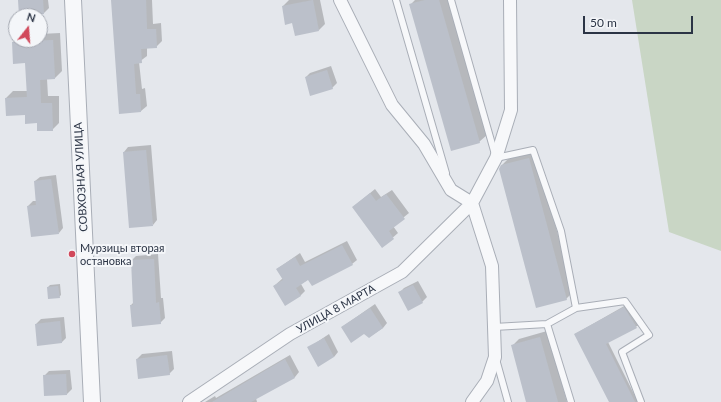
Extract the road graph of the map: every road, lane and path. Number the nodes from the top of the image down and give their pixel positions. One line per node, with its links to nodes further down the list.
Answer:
1 (73, 0): 13 (street, СОВХОЗНАЯ УЛИЦА)
2 (340, 0): 7 (street)
3 (396, 0): 7 (lane)
4 (451, 0): 6 (lane)
5 (510, 0): 6 (street, УЛИЦА 8 МАРТА)
6 (496, 158): 8 (street, УЛИЦА 8 МАРТА); 9 (lane)
7 (451, 190): 8 (street)
8 (472, 204): 11 (street); 14 (street, УЛИЦА 8 МАРТА)
9 (576, 308): 10 (lane); 18 (lane)
10 (547, 324): 11 (lane); 17 (lane)
11 (494, 327): 12 (street)
12 (495, 357): 15 (street); 16 (lane)
13 (92, 402)
14 (189, 402)
15 (472, 402)
16 (508, 402)
17 (571, 402)
18 (642, 402)

